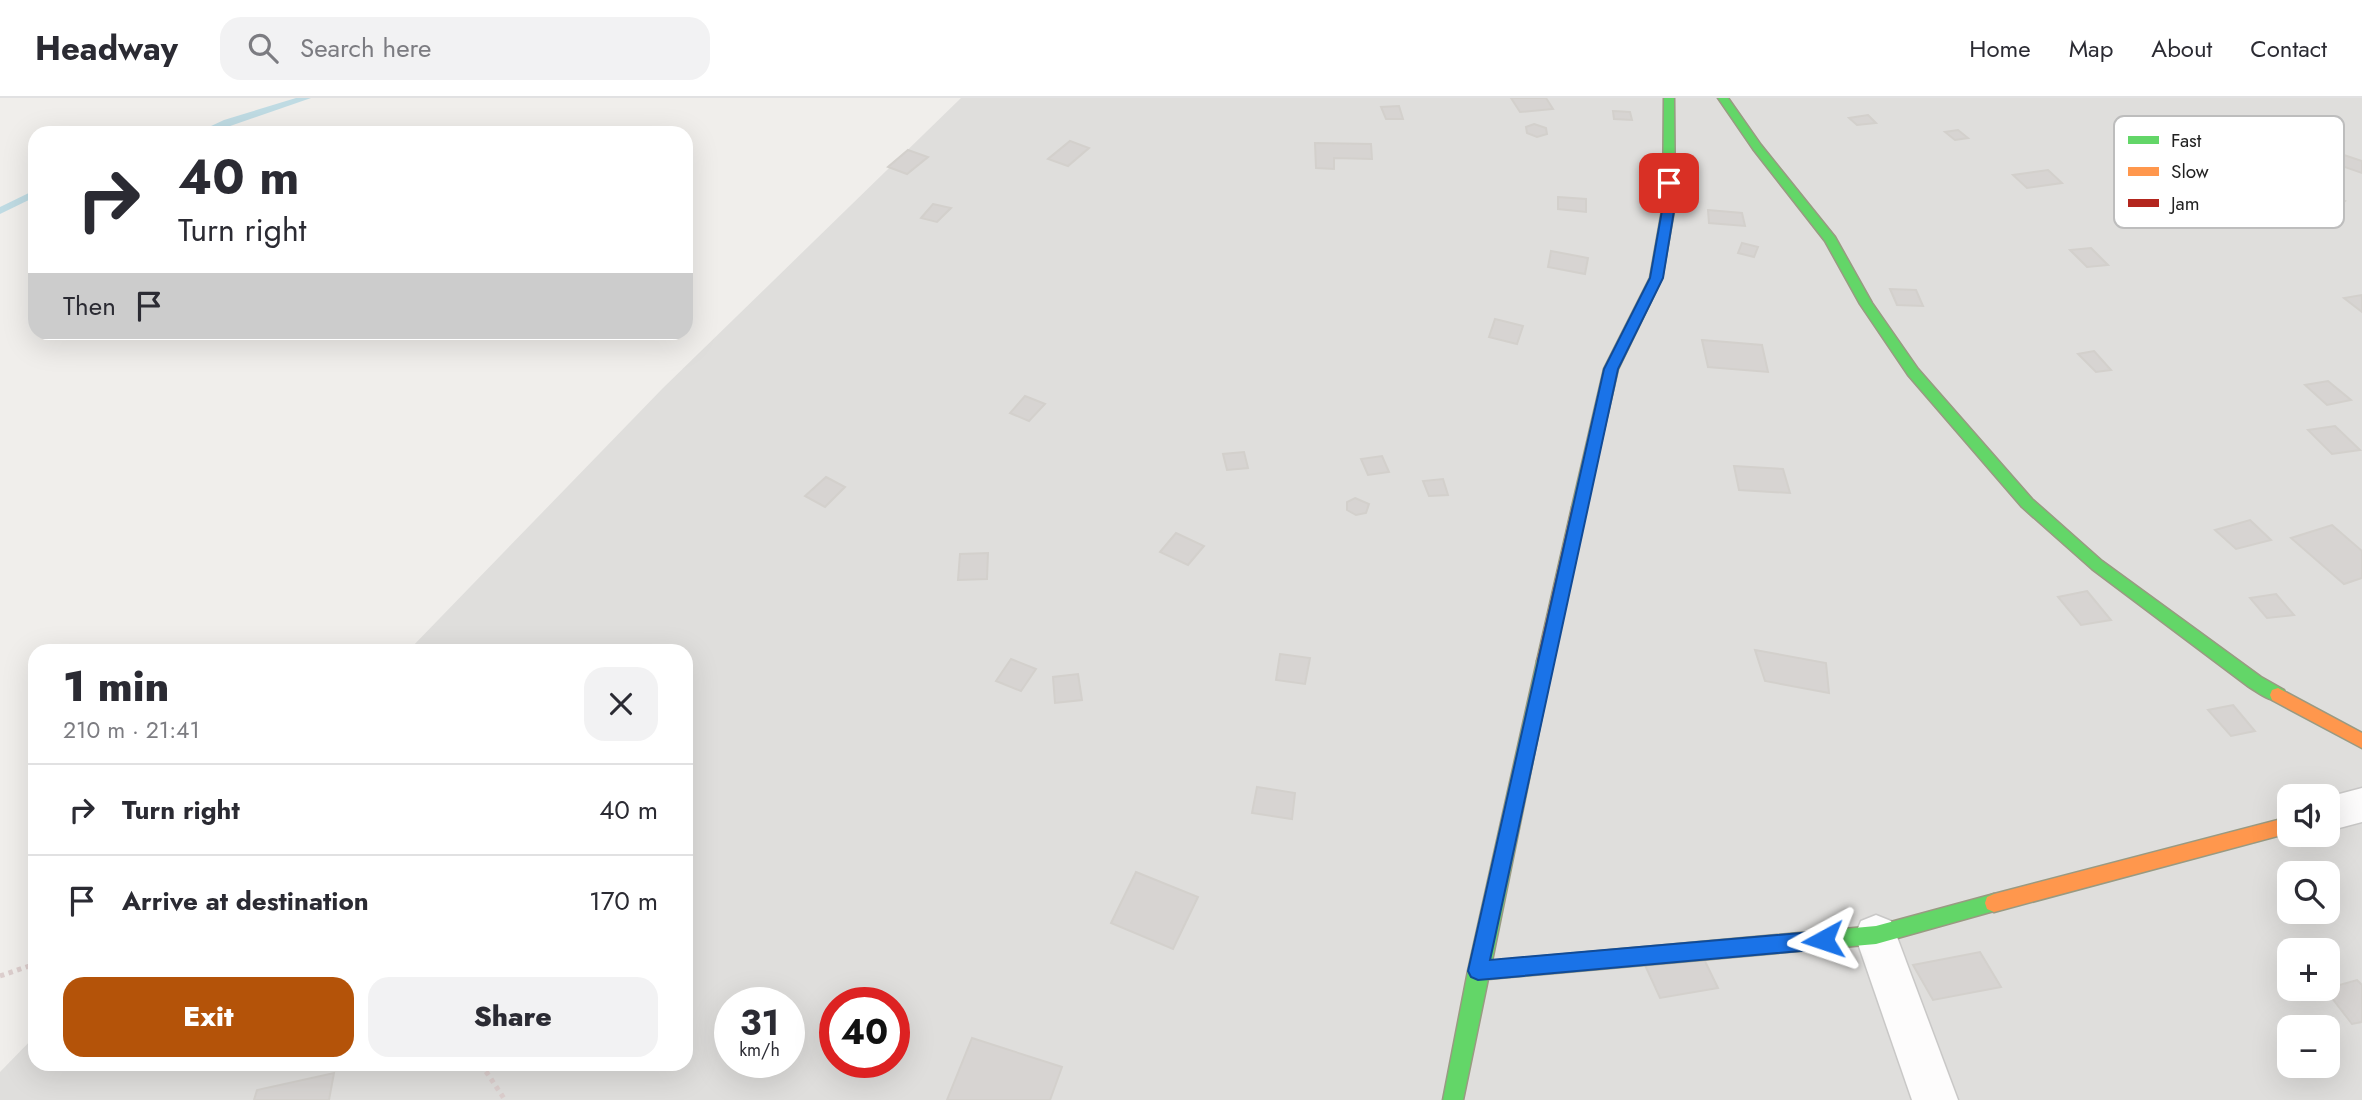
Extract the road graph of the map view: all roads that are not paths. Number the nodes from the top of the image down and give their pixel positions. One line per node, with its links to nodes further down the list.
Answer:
1 (1669, 98): 8 (street)
2 (1723, 98): 3 (street)
3 (2362, 741)
4 (2362, 805): 5 (street)
5 (2340, 811)
6 (2277, 828): 7 (street)
7 (1876, 935): 8 (street); 10 (street)
8 (1478, 971): 9 (street)
9 (1452, 1100)
10 (1935, 1100)

